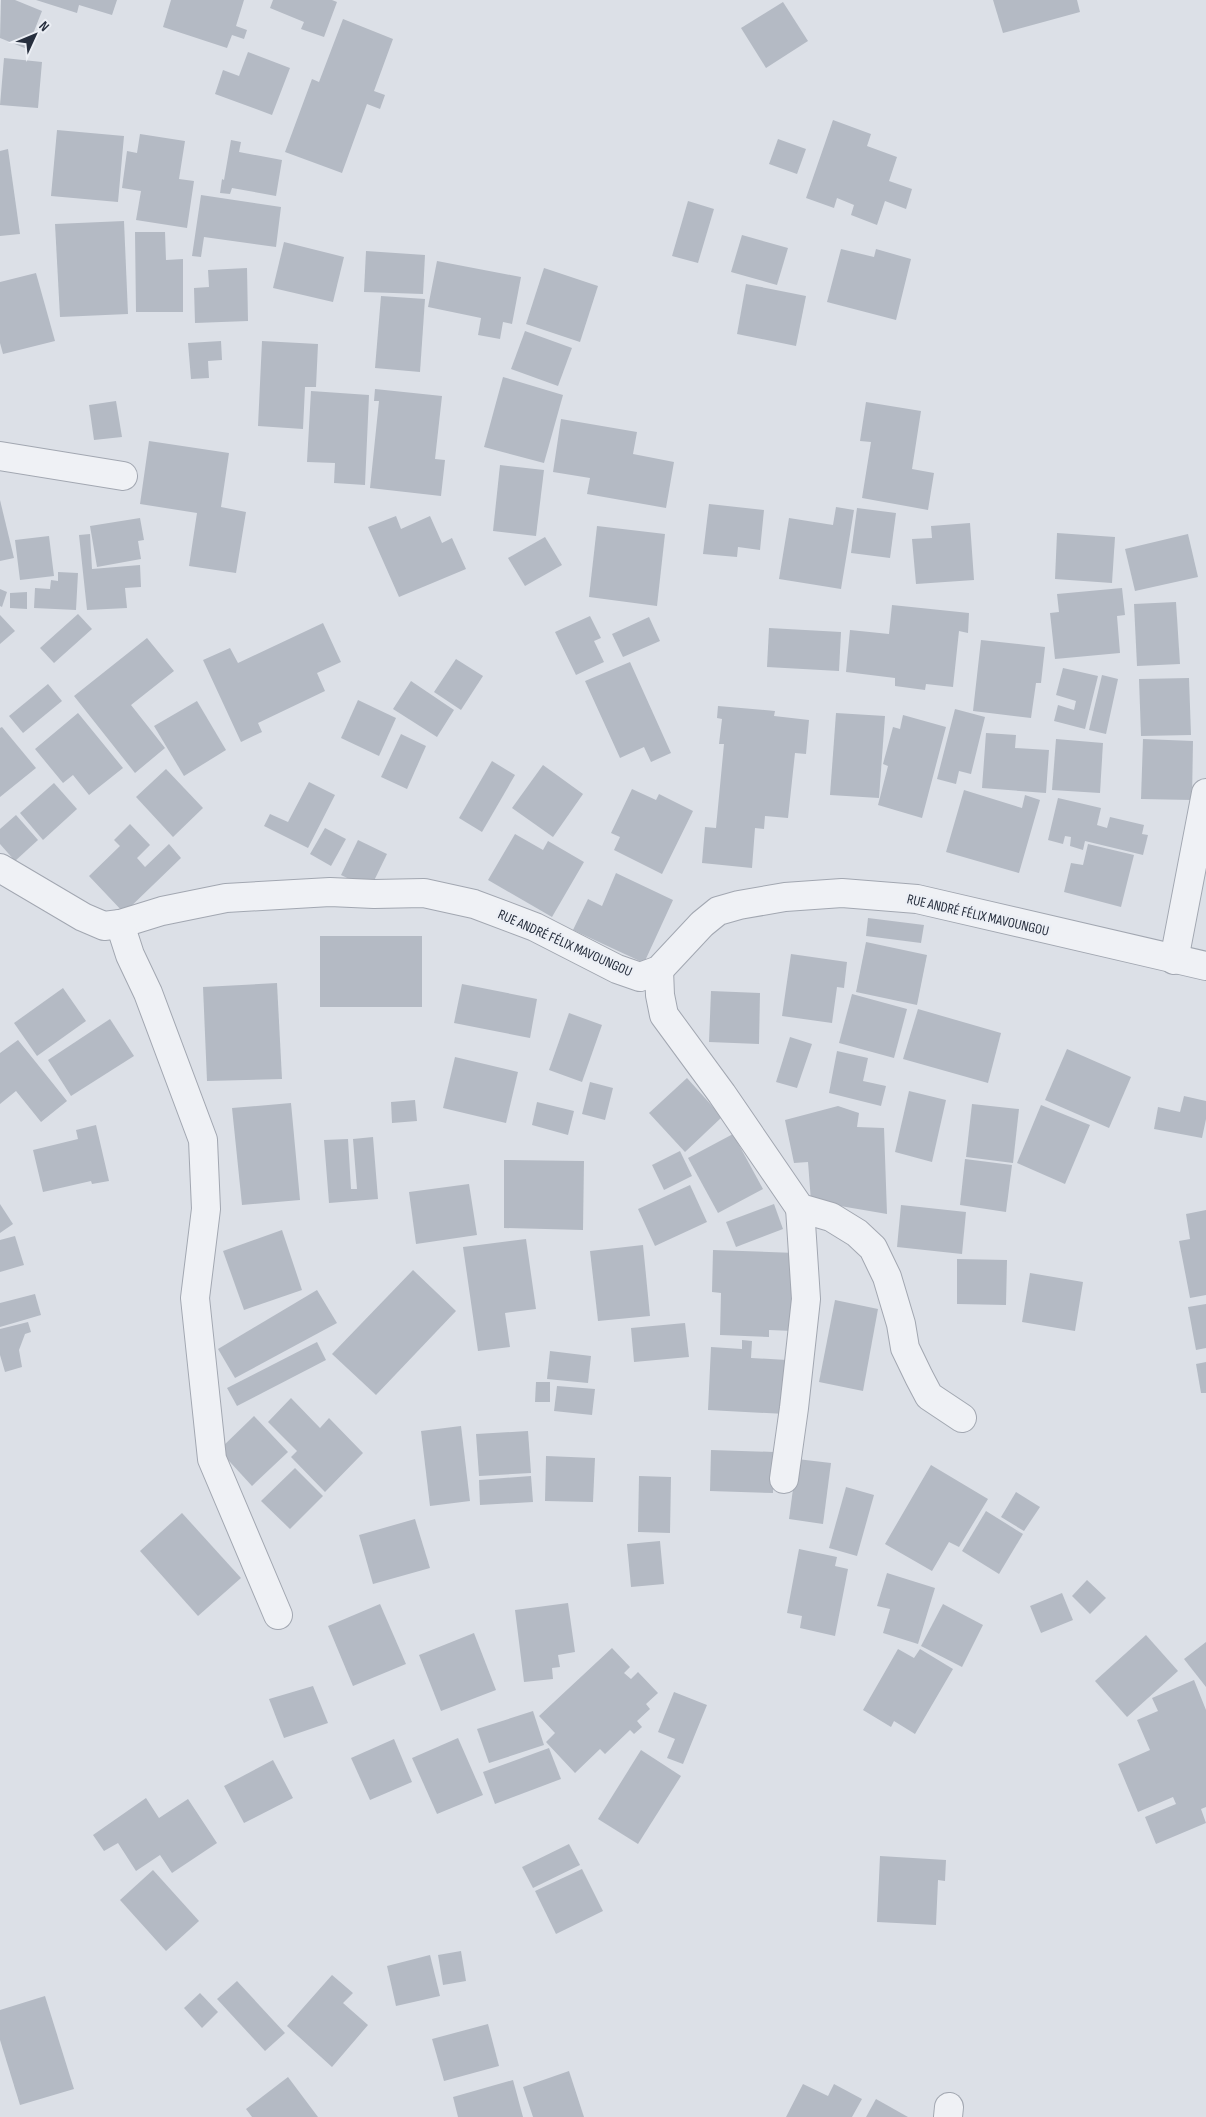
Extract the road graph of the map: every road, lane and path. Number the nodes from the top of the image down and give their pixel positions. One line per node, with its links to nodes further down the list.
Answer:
1 (0, 456): 2 (street)
2 (123, 476)
3 (1206, 794): 6 (street)
4 (0, 868): 5 (street, RUE ANDRÉ FÉLIX MAVOUNGOU)
5 (120, 924): 8 (street, RUE ANDRÉ FÉLIX MAVOUNGOU); 12 (street)
6 (1174, 960): 7 (street, RUE ANDRÉ FÉLIX MAVOUNGOU); 8 (street, RUE ANDRÉ FÉLIX MAVOUNGOU)
7 (1206, 966)
8 (659, 970): 9 (street)
9 (800, 1208): 10 (street); 11 (street)
10 (962, 1418)
11 (784, 1479)
12 (278, 1616)

